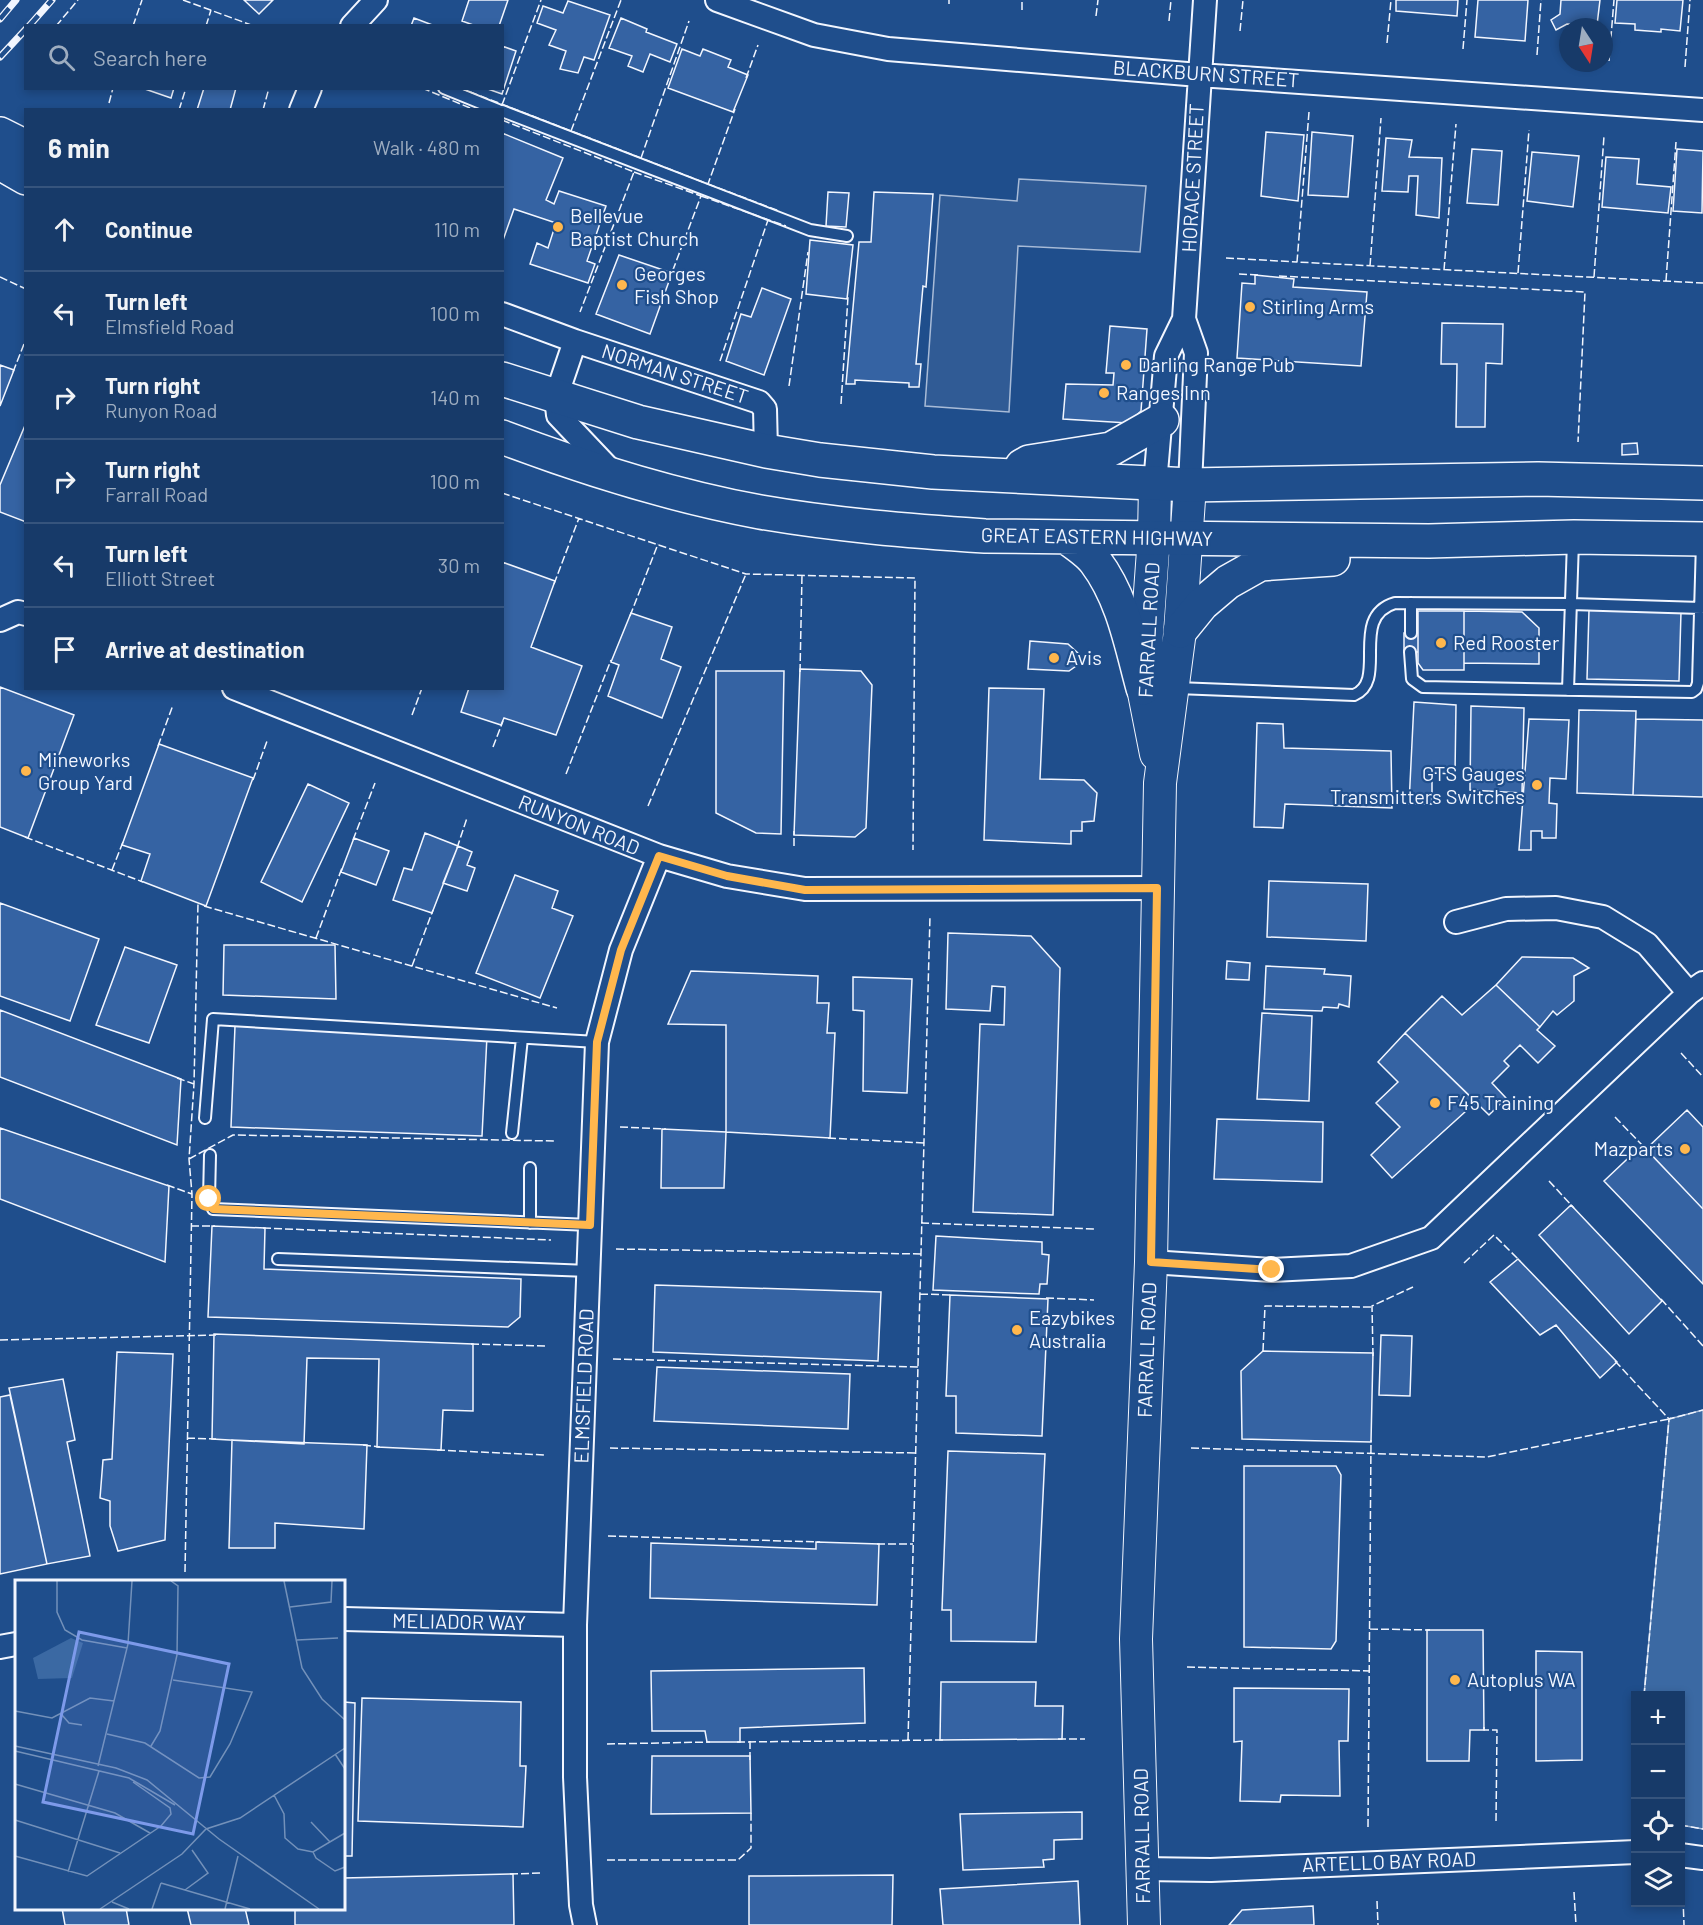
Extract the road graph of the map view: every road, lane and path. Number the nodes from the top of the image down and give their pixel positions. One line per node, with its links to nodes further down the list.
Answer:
1 (376, 0): 4 (street)
2 (717, 0): 5 (street, BLACKBURN STREET)
3 (1205, 0): 5 (street, HORACE STREET)
4 (354, 24)
5 (1199, 75): 10 (street, BLACKBURN STREET); 16 (street, HORACE STREET)
6 (309, 90): 8 (street)
7 (449, 90): 9 (lane)
8 (302, 108)
9 (493, 108)
10 (1703, 110)
11 (504, 112): 14 (lane)
12 (9, 146): 13 (highway)
13 (24, 174)
14 (847, 236)
15 (504, 315): 17 (street, NORMAN STREET)
16 (1184, 319): 20 (street, HORACE STREET); 27 (street, HORACE STREET)
17 (575, 341): 19 (street, NORMAN STREET); 22 (street, NORMAN STREET)
18 (504, 380): 19 (highway)
19 (556, 397): 22 (highway); 23 (street)
20 (1162, 420): 24 (highway); 26 (street, HORACE STREET)
21 (504, 438): 23 (highway, GREAT EASTERN HIGHWAY)
22 (766, 451): 24 (highway)
23 (616, 476): 28 (highway, GREAT EASTERN HIGHWAY)
24 (1005, 477): 26 (highway)
25 (1703, 483): 27 (highway)
26 (1155, 484): 27 (highway); 29 (main road, FARRALL ROAD)
27 (1190, 485): 31 (main road, FARRALL ROAD)
28 (1066, 537): 29 (highway, GREAT EASTERN HIGHWAY); 42 (highway)
29 (1154, 537): 31 (highway, GREAT EASTERN HIGHWAY); 42 (main road, FARRALL ROAD)
30 (1574, 537): 32 (highway, GREAT EASTERN HIGHWAY); 33 (highway, GREAT EASTERN HIGHWAY); 35 (lane)
31 (1187, 538): 33 (highway, GREAT EASTERN HIGHWAY); 39 (main road, FARRALL ROAD)
32 (1702, 539): 36 (lane)
33 (1428, 541): 39 (highway)
34 (1411, 603): 35 (lane); 40 (lane); 42 (lane)
35 (1571, 604): 36 (lane); 44 (lane)
36 (1701, 608): 44 (lane)
37 (24, 614): 38 (street)
38 (0, 620)
39 (1180, 631): 42 (main road, FARRALL ROAD)
40 (1411, 633)
41 (1410, 652): 44 (lane)
42 (1157, 688): 46 (main road, FARRALL ROAD)
43 (239, 690): 45 (street, RUNYON ROAD)
44 (1568, 690)
45 (659, 856): 46 (street, RUNYON ROAD); 50 (street, ELMSFIELD ROAD)
46 (1157, 888): 58 (main road, FARRALL ROAD)
47 (1456, 922): 48 (street)
48 (1696, 988): 58 (street)
49 (522, 1038): 50 (lane); 51 (lane); 52 (lane)
50 (597, 1042): 56 (street, ELMSFIELD ROAD)
51 (205, 1118)
52 (512, 1133)
53 (210, 1155): 55 (lane)
54 (530, 1168): 55 (lane)
55 (530, 1222): 56 (lane)
56 (590, 1225): 59 (street, ELMSFIELD ROAD)
57 (278, 1259): 59 (lane)
58 (1151, 1262): 67 (main road, FARRALL ROAD)
59 (589, 1271): 61 (street, ELMSFIELD ROAD)
60 (345, 1619): 61 (street, MELIADOR WAY)
61 (575, 1625): 68 (street, ELMSFIELD ROAD)
62 (15, 1644): 63 (street)
63 (0, 1647)
64 (1631, 1852): 67 (street, ARTELLO BAY ROAD)
65 (1685, 1856): 66 (street)
66 (1703, 1858)
67 (1143, 1869): 69 (main road, FARRALL ROAD)
68 (585, 1925)
69 (1144, 1925)

